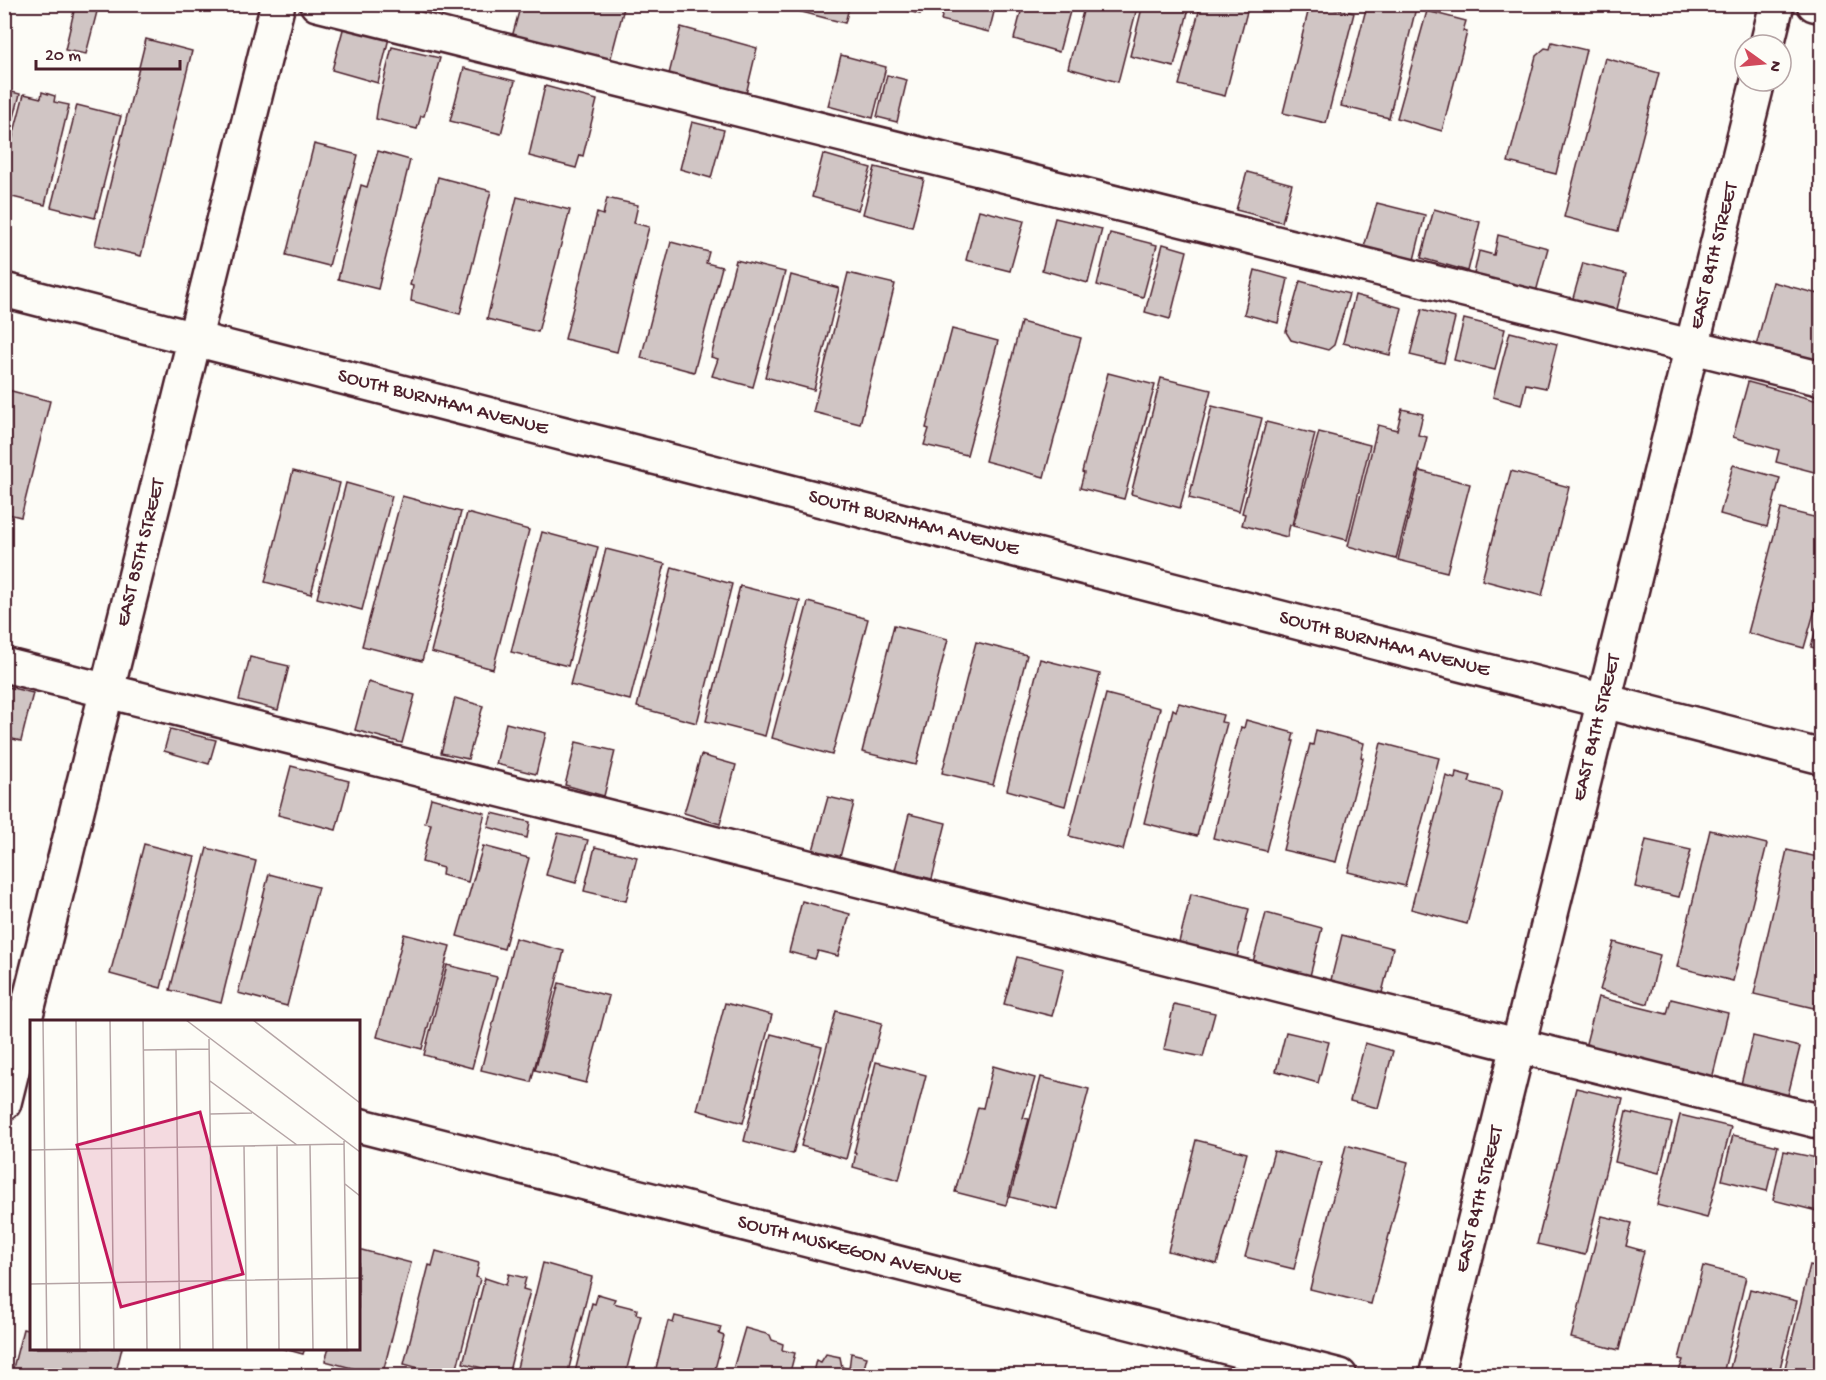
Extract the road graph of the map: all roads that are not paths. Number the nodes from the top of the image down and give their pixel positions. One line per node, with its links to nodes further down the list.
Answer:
1 (278, 4): 9 (street, EAST 85TH STREET)
2 (317, 4): 10 (street)
3 (1777, 4): 6 (street)
4 (1814, 4): 5 (street)
5 (1821, 6)
6 (1770, 33)
7 (1755, 93): 10 (street, EAST 84TH STREET)
8 (4, 290): 9 (street, SOUTH BURNHAM AVENUE)
9 (195, 338): 13 (street, EAST 85TH STREET); 14 (street, SOUTH BURNHAM AVENUE)
10 (1692, 345): 11 (street); 14 (street, EAST 84TH STREET)
11 (1821, 379)
12 (4, 665): 13 (street)
13 (106, 691): 16 (street, EAST 85TH STREET); 17 (street)
14 (1603, 701): 15 (street, SOUTH BURNHAM AVENUE); 17 (street, EAST 84TH STREET)
15 (1821, 757)
16 (19, 1038): 18 (street, EAST 85TH STREET)
17 (1518, 1046): 19 (street); 22 (street, EAST 84TH STREET)
18 (4, 1103)
19 (1821, 1122)
20 (360, 1126): 21 (street, SOUTH MUSKEGON AVENUE)
21 (1340, 1376)
22 (1436, 1376)

